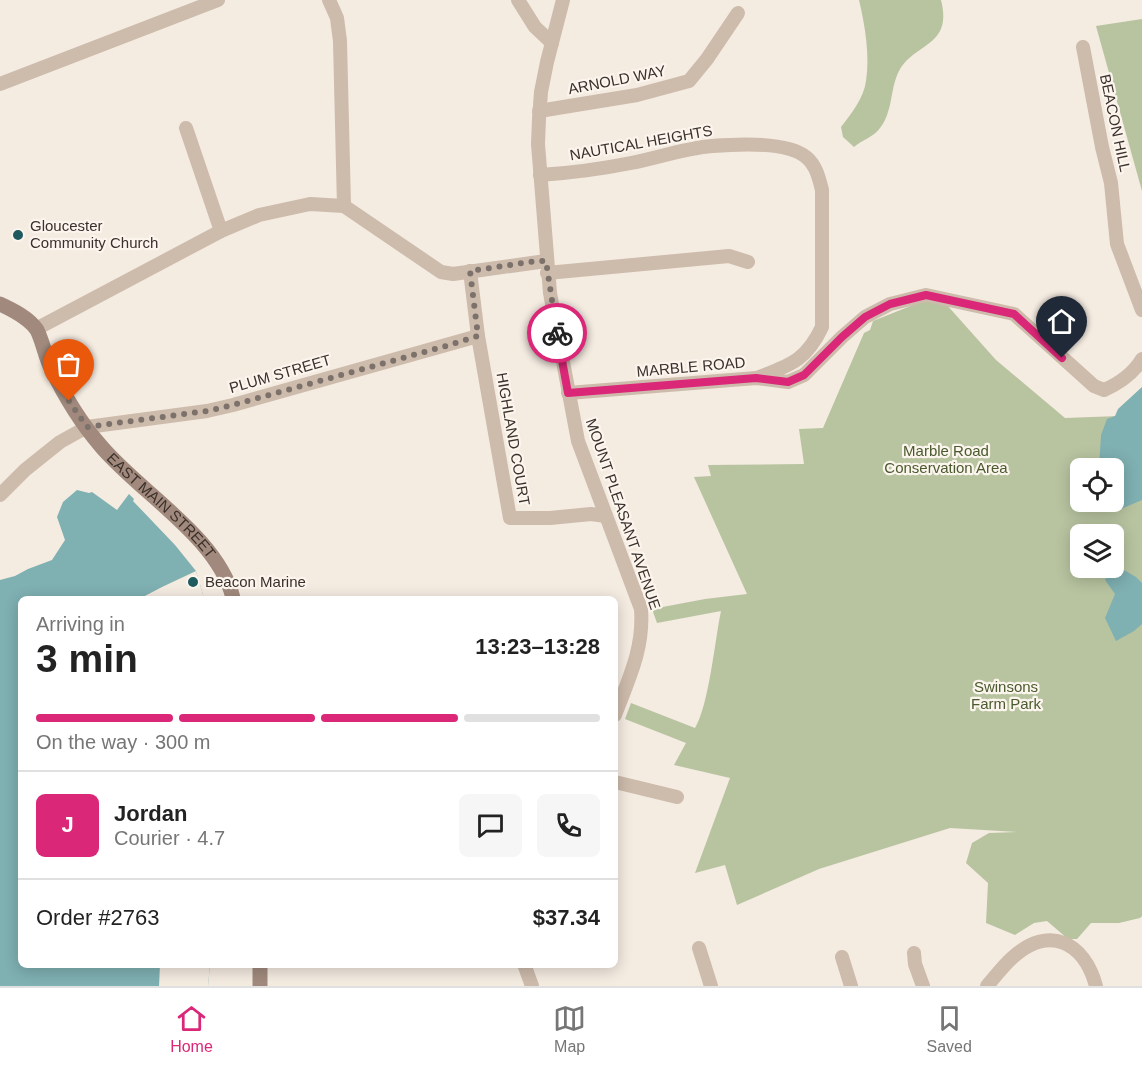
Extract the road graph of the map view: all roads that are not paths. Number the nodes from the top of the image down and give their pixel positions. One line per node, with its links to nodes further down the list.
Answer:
1 (218, 0): 8 (street)
2 (329, 0): 12 (street)
3 (518, 0): 6 (street)
4 (563, 0): 6 (street, MOUNT PLEASANT AVENUE)
5 (738, 13): 9 (street, ARNOLD WAY)
6 (552, 43): 9 (street, MOUNT PLEASANT AVENUE)
7 (1083, 47): 18 (street, BEACON HILL)
8 (0, 84)
9 (539, 111): 11 (street, MOUNT PLEASANT AVENUE)
10 (186, 128): 13 (street)
11 (540, 175): 15 (street, MOUNT PLEASANT AVENUE); 22 (street, NAUTICAL HEIGHTS)
12 (344, 206): 13 (street); 16 (street)
13 (221, 231): 19 (street)
14 (748, 262): 15 (street)
15 (547, 267): 16 (street); 23 (street, MOUNT PLEASANT AVENUE)
16 (470, 271): 20 (street, HIGHLAND COURT)
17 (0, 304): 19 (main road, EAST MAIN STREET)
18 (1142, 310)
19 (36, 329): 24 (main road, EAST MAIN STREET)
20 (478, 336): 24 (street, PLUM STREET); 26 (street, HIGHLAND COURT)
21 (1142, 359): 22 (street, MARBLE ROAD)
22 (756, 378): 23 (street, MARBLE ROAD)
23 (568, 393): 26 (street, MOUNT PLEASANT AVENUE)
24 (87, 427): 25 (street); 27 (main road, EAST MAIN STREET)
25 (0, 495)
26 (606, 516): 28 (street, MOUNT PLEASANT AVENUE)
27 (233, 596)
28 (618, 707)
29 (618, 783): 30 (street)
30 (677, 797)
31 (699, 948): 38 (street)
32 (914, 953): 40 (street)
33 (842, 957): 39 (street)
34 (260, 968): 36 (main road)
35 (525, 968): 37 (street)
36 (260, 986)
37 (532, 986)
38 (711, 986)
39 (851, 986)
40 (923, 986)
41 (987, 986): 42 (street)
42 (1096, 986)

